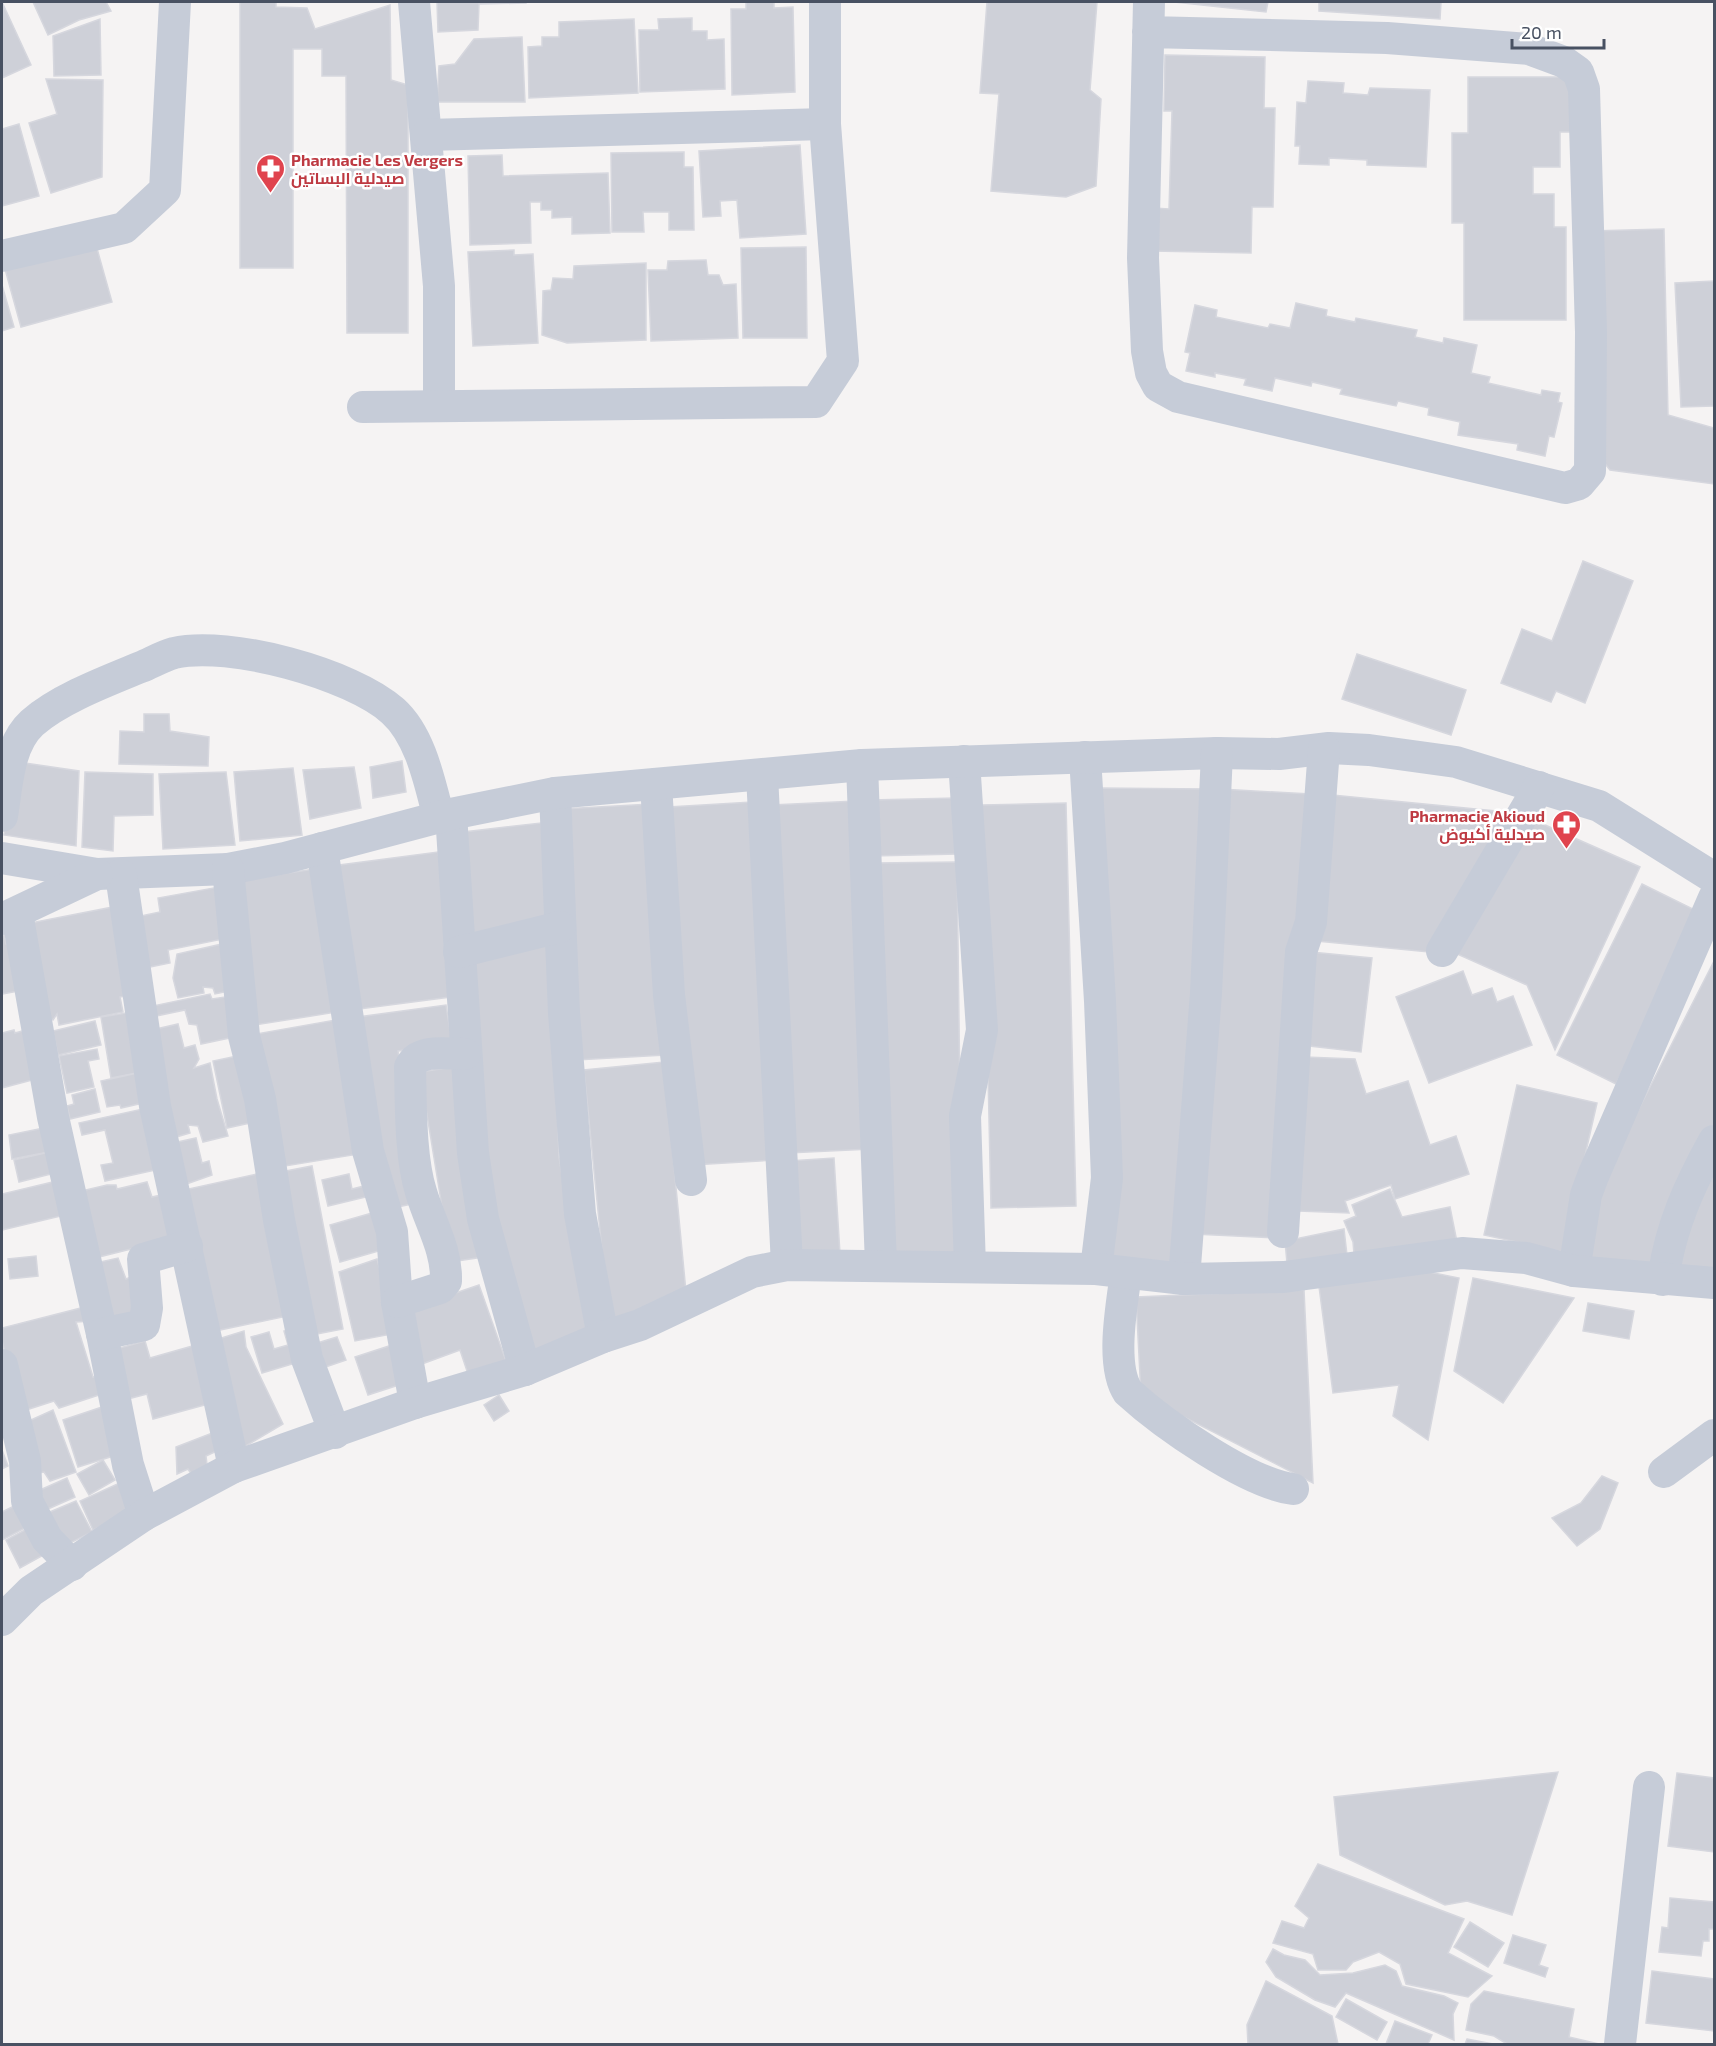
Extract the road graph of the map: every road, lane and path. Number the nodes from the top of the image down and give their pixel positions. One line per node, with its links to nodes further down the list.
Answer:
1 (175, 2): 7 (street)
2 (414, 2): 6 (street)
3 (825, 2): 5 (street)
4 (1148, 16): 4 (street)
5 (825, 124): 6 (street); 8 (street)
6 (427, 135): 8 (street)
7 (2, 255)
8 (440, 406): 9 (street)
9 (363, 407)
10 (1324, 749): 11 (street); 17 (street); 34 (street)
11 (1217, 753): 12 (street); 41 (street)
12 (1084, 757): 13 (street); 39 (street)
13 (964, 760): 14 (street); 38 (street)
14 (862, 765): 15 (street); 37 (street)
15 (762, 775): 16 (street); 36 (street)
16 (656, 784): 18 (street); 33 (street)
17 (1539, 787): 25 (street); 29 (street)
18 (555, 793): 20 (street); 28 (street)
19 (2, 816): 20 (street)
20 (445, 816): 21 (street); 30 (street)
21 (322, 848): 23 (street); 44 (street)
22 (2, 858): 24 (street)
23 (228, 869): 24 (street); 50 (street)
24 (109, 875): 27 (street); 35 (street)
25 (1714, 878)
26 (1714, 898): 40 (street)
27 (9, 916): 45 (street)
28 (560, 927): 30 (street); 46 (street)
29 (1442, 951)
30 (459, 952): 31 (street)
31 (465, 1054): 44 (street); 48 (street)
32 (1714, 1141): 42 (street)
33 (690, 1180)
34 (1283, 1232)
35 (187, 1246): 45 (street); 52 (street)
36 (787, 1265): 37 (street); 46 (street)
37 (881, 1266): 38 (street)
38 (970, 1267): 39 (street)
39 (1111, 1271): 41 (street); 54 (street)
40 (1574, 1271): 41 (street); 42 (street)
41 (1184, 1279)
42 (1663, 1280): 43 (street)
43 (1714, 1283)
44 (397, 1302): 49 (street)
45 (102, 1334): 55 (street)
46 (603, 1337): 48 (street)
47 (2, 1365): 56 (street)
48 (525, 1370): 49 (street)
49 (415, 1403): 50 (street)
50 (335, 1433): 52 (street)
51 (1714, 1435): 53 (street)
52 (234, 1467): 55 (street)
53 (1664, 1472)
54 (1293, 1489)
55 (144, 1515): 56 (street)
56 (72, 1564): 57 (street)
57 (2, 1620)
58 (1649, 1787): 59 (street)
59 (1620, 2044)

